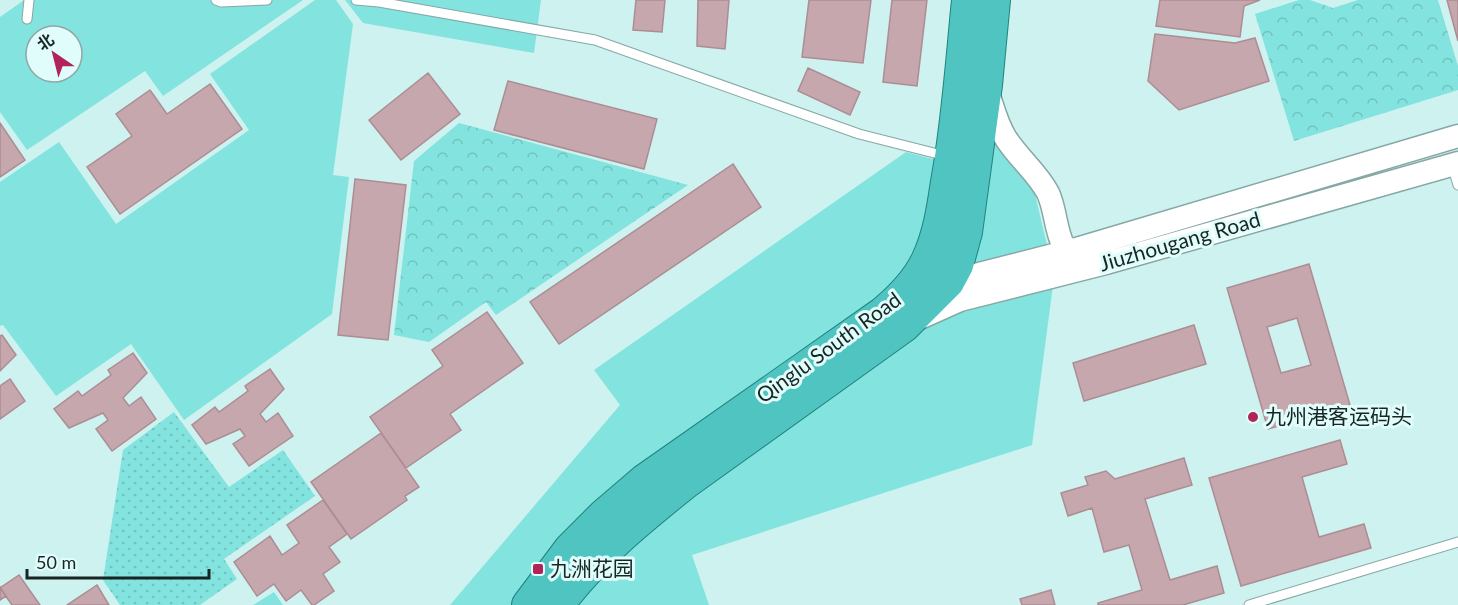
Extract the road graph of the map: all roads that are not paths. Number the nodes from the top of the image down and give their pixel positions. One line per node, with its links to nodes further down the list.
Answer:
1 (29, 0): 7 (lane)
2 (216, 0): 3 (lane)
3 (267, 0)
4 (356, 0): 10 (lane)
5 (969, 0): 10 (highway, Qinglu South Road)
6 (994, 0): 8 (highway, Qinglu South Road)
7 (27, 19)
8 (986, 85): 12 (street); 13 (highway, Qinglu South Road)
9 (1458, 136): 12 (street, Jiuzhougang Road)
10 (952, 157): 14 (highway, Qinglu South Road)
11 (1456, 171): 15 (street, Jiuzhougang Road)
12 (1073, 250): 13 (street, Jiuzhougang Road)
13 (948, 282): 14 (street, Jiuzhougang Road); 15 (highway, Qinglu South Road)
14 (903, 295): 17 (highway, Qinglu South Road)
15 (904, 326): 18 (highway, Qinglu South Road)
16 (1458, 542): 19 (lane)
17 (528, 605)
18 (558, 605)
19 (1249, 605)

